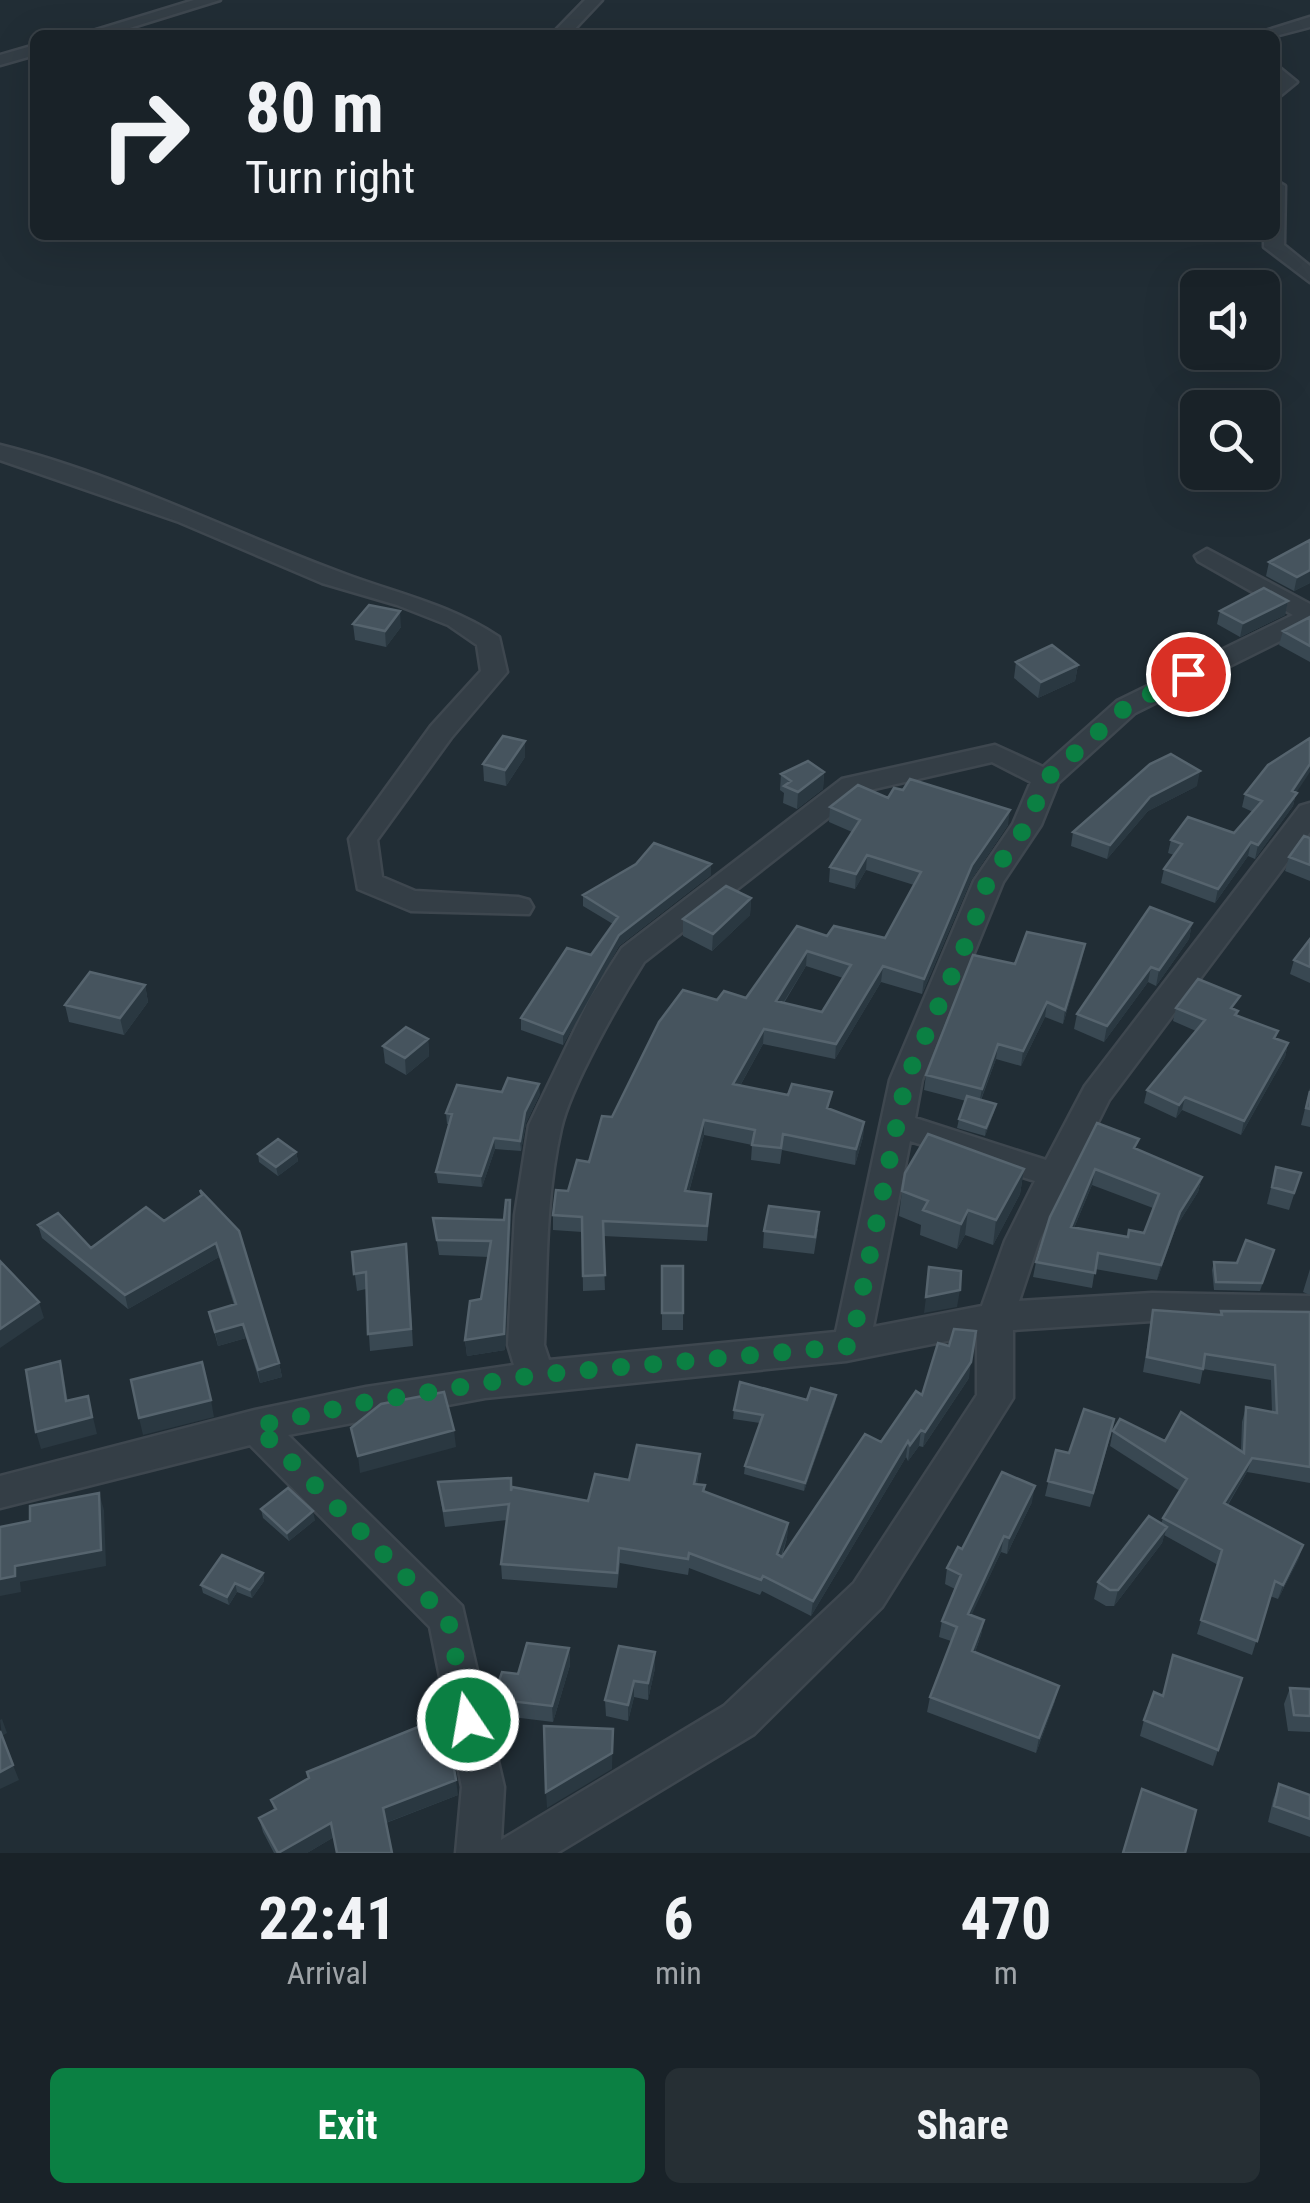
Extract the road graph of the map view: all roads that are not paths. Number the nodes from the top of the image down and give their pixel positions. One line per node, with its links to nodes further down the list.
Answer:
1 (212, 0): 4 (street)
2 (594, 0): 5 (street)
3 (1310, 22): 6 (street)
4 (106, 30)
5 (564, 30)
6 (1279, 30)
7 (30, 51): 8 (street)
8 (0, 60)
9 (1274, 240): 10 (street)
10 (1310, 276)
11 (0, 452): 16 (street)
12 (1207, 556): 13 (street)
13 (1310, 615): 14 (street)
14 (1046, 779): 17 (street); 22 (street)
15 (1310, 812): 18 (street)
16 (518, 907)
17 (896, 1124): 18 (street); 21 (street)
18 (1058, 1176): 20 (street)
19 (1310, 1310): 20 (street)
20 (994, 1318): 21 (street); 26 (street)
21 (851, 1346): 22 (street)
22 (535, 1375): 23 (street)
23 (256, 1426): 24 (street); 25 (street)
24 (0, 1492)
25 (478, 1853)
26 (517, 1853)

